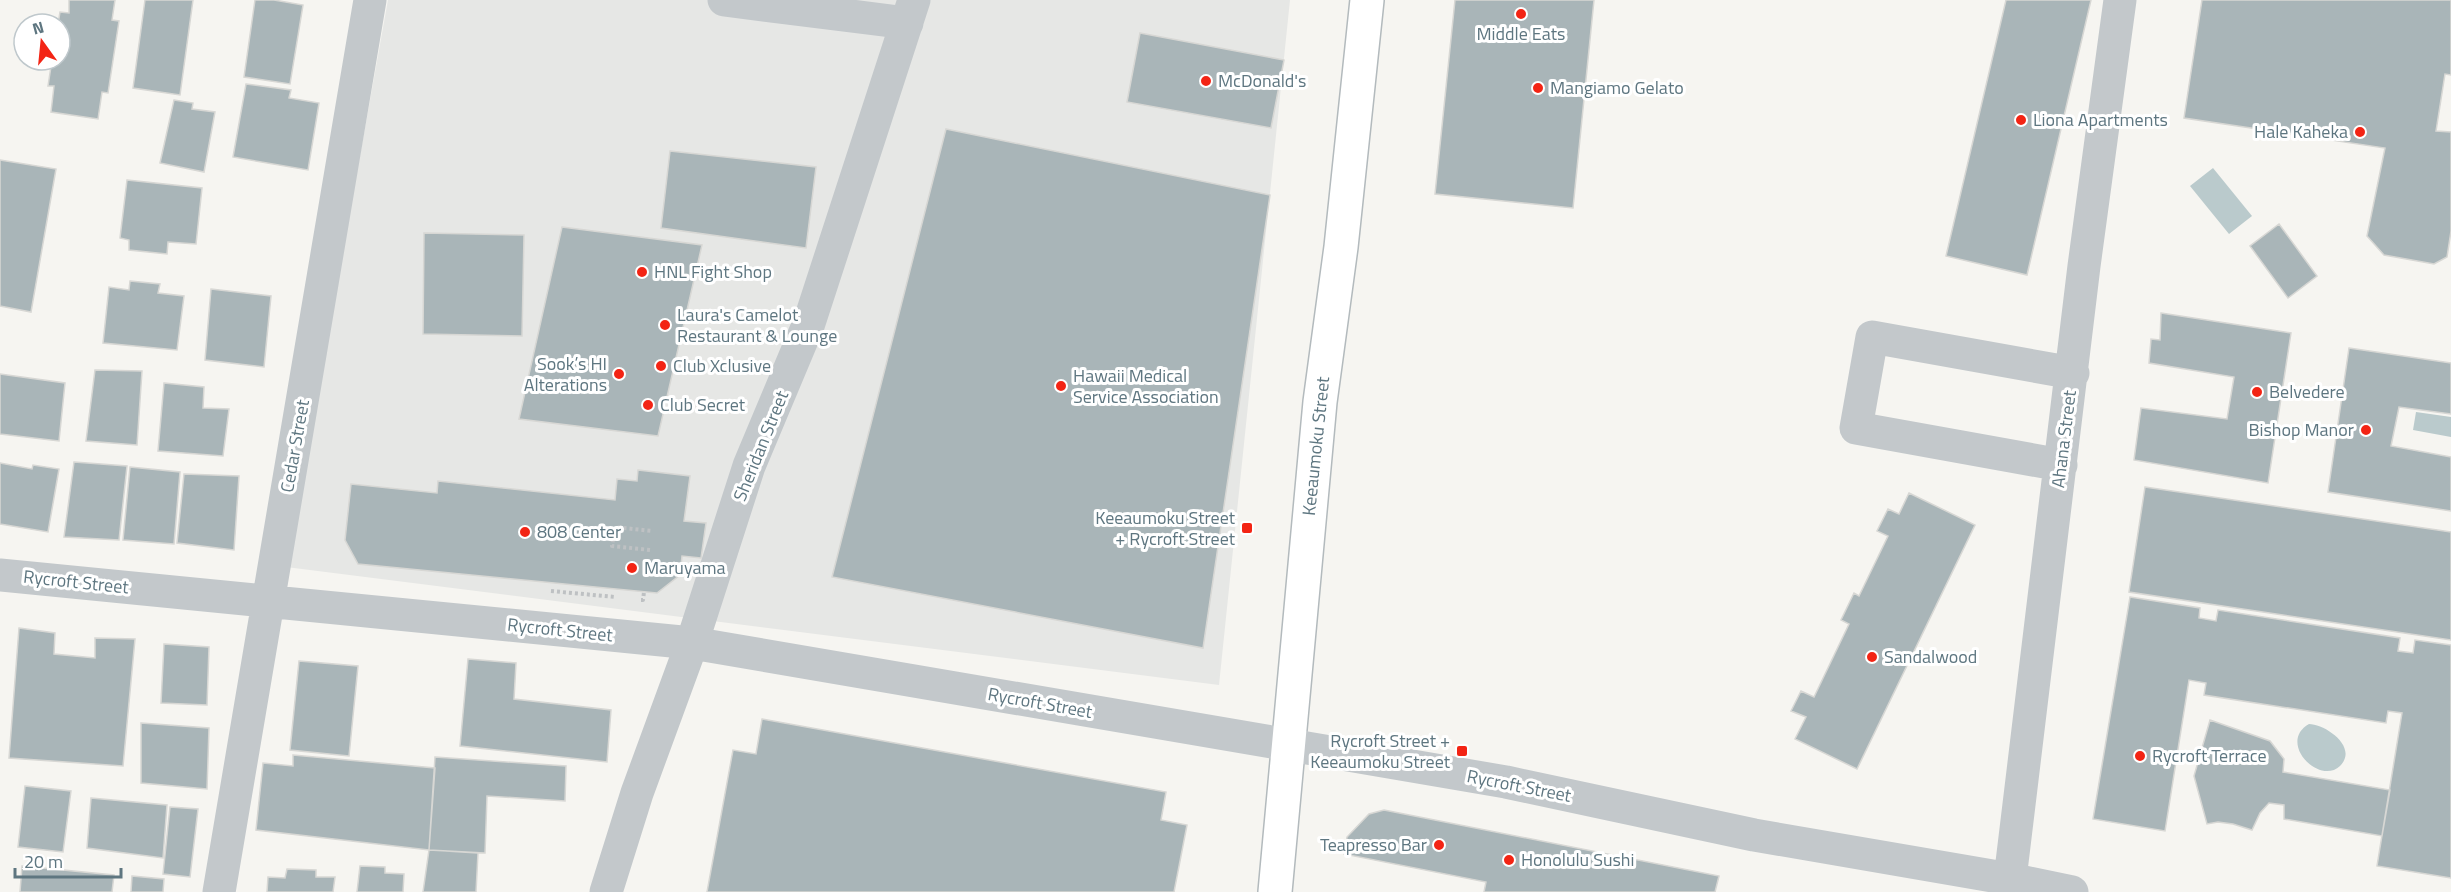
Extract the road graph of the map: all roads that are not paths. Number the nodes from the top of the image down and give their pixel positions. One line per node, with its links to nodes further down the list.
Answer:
1 (370, 0): 9 (street, Cedar Street)
2 (724, 0): 5 (street)
3 (1367, 0): 11 (main road, Keeaumoku Street)
4 (2120, 0): 6 (street, Ahana Street)
5 (910, 11): 10 (street, Sheridan Street)
6 (2073, 373): 7 (street, Ahana Street); 7 (street)
7 (2061, 465): 12 (street, Ahana Street)
8 (0, 575): 9 (street, Rycroft Street)
9 (267, 601): 10 (street, Rycroft Street); 13 (street, Cedar Street)
10 (692, 643): 11 (street, Rycroft Street); 14 (street, Sheridan Street)
11 (1287, 745): 12 (street, Rycroft Street); 15 (main road, Keeaumoku Street)
12 (2010, 879): 16 (street, Rycroft Street)
13 (219, 892)
14 (606, 892)
15 (1275, 892)
16 (2072, 892)

